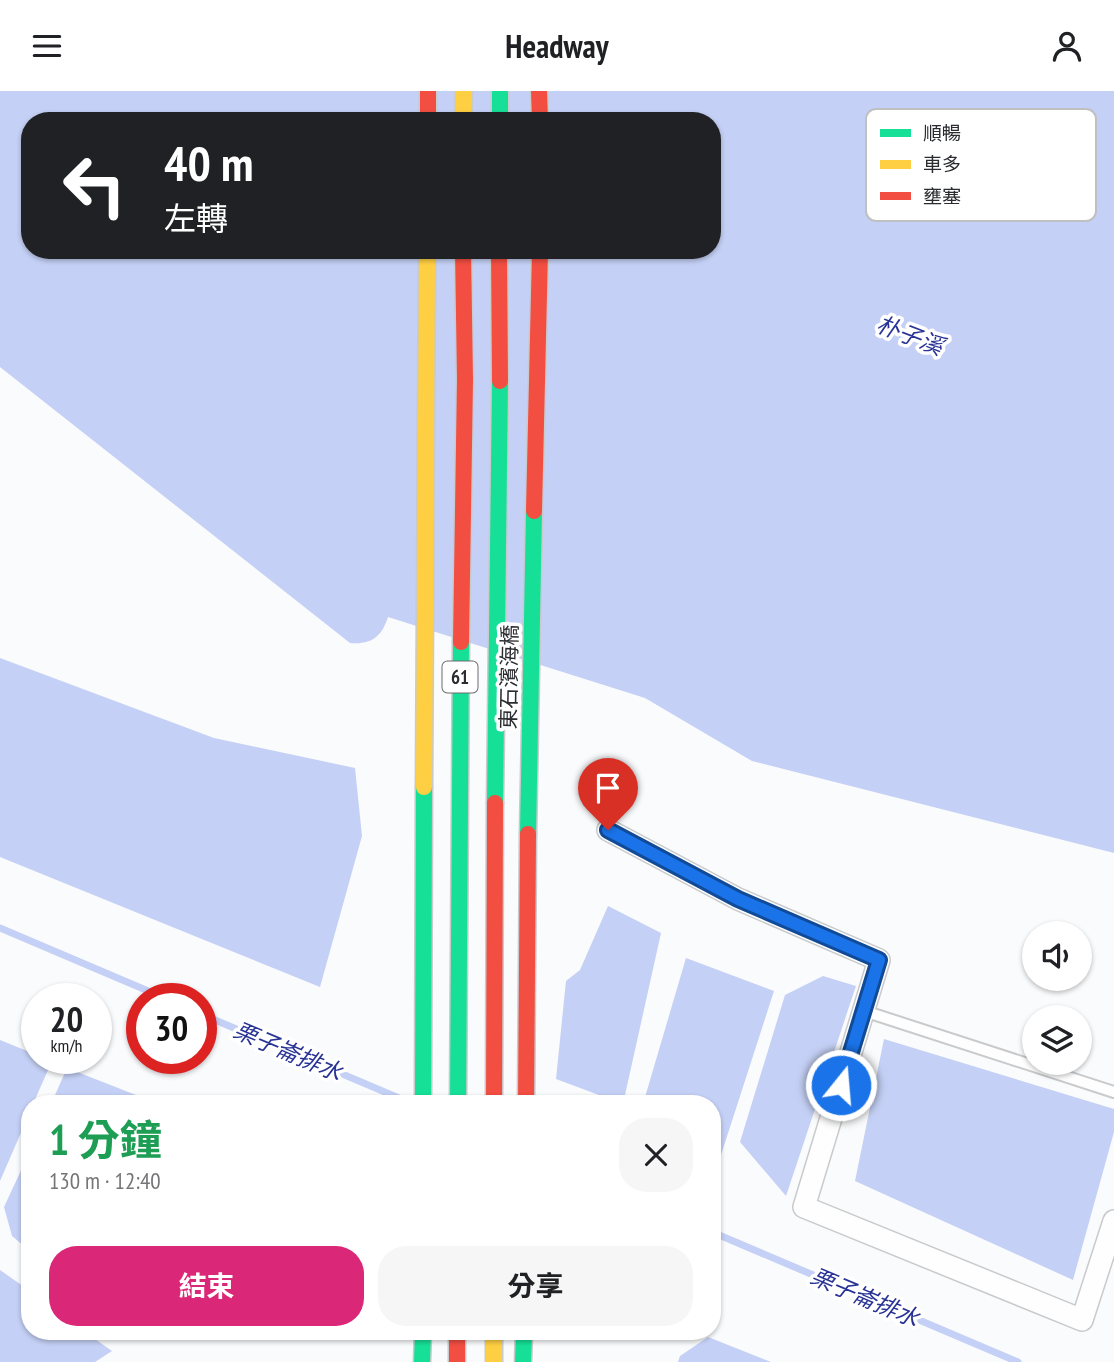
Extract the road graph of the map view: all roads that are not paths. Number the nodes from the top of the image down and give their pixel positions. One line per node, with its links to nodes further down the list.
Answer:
1 (428, 91): 5 (main road)
2 (464, 91): 6 (main road)
3 (500, 91): 7 (main road)
4 (540, 91): 8 (main road)
5 (428, 112)
6 (463, 112)
7 (500, 112)
8 (540, 112)
9 (427, 259): 16 (main road)
10 (463, 259): 17 (main road, 61)
11 (499, 259): 18 (main road, 東石濱海橋 / 61)
12 (540, 259): 19 (main road, 東石濱海橋)
13 (608, 830): 14 (street)
14 (864, 1011): 15 (lane); 20 (street)
15 (1114, 1093)
16 (423, 1095)
17 (458, 1095)
18 (494, 1095)
19 (526, 1095)
20 (1114, 1221)
21 (423, 1340): 24 (main road)
22 (457, 1340): 25 (main road)
23 (524, 1340): 26 (main road)
24 (422, 1362)
25 (457, 1362)
26 (523, 1362)

